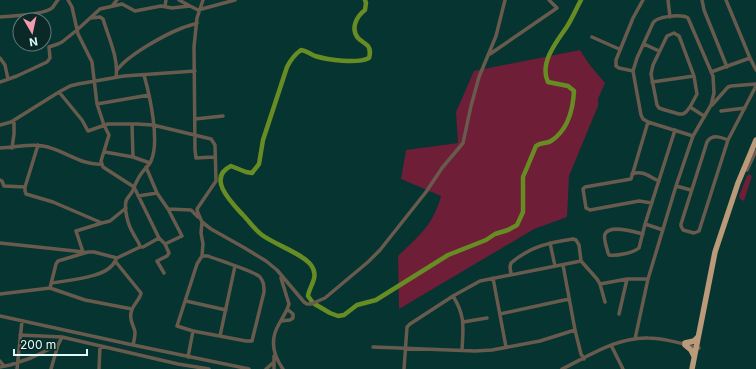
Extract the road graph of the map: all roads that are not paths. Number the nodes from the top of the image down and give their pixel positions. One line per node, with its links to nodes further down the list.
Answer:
1 (58, 0): 20 (street)
2 (68, 0): 24 (street)
3 (117, 0): 16 (street)
4 (125, 0): 15 (street)
5 (166, 0): 17 (street)
6 (179, 0): 18 (street)
7 (203, 0): 19 (street)
8 (235, 0): 19 (street)
9 (505, 0): 29 (street)
10 (549, 0): 29 (street)
11 (643, 0): 27 (street)
12 (668, 0): 21 (street)
13 (702, 0): 32 (street)
14 (726, 0): 31 (street)
15 (122, 4): 16 (street); 17 (street)
16 (111, 6): 22 (street)
17 (165, 6): 18 (street)
18 (190, 6): 19 (street)
19 (198, 10): 23 (street)
20 (0, 17)
21 (670, 17): 26 (street); 37 (street)
22 (90, 18): 24 (street); 33 (street)
23 (197, 23): 33 (street); 35 (street)
24 (77, 30): 41 (street); 43 (street)
25 (592, 37): 27 (street)
26 (644, 44): 28 (street); 36 (street)
27 (619, 49): 36 (street)
28 (659, 51): 39 (street); 44 (street)
29 (489, 54): 112 (street)
30 (0, 58): 41 (street)
31 (750, 58): 32 (street); 34 (street)
32 (727, 66): 37 (street)
33 (117, 70): 40 (street)
34 (756, 70)
35 (195, 71): 38 (street); 55 (street)
36 (633, 71): 57 (street)
37 (711, 72): 49 (street)
38 (144, 75): 40 (street); 47 (street)
39 (694, 76): 44 (street); 50 (street)
40 (116, 77): 43 (street)
41 (8, 79): 42 (street)
42 (0, 82)
43 (94, 82): 46 (street); 48 (street)
44 (652, 82): 50 (street)
45 (756, 85): 49 (street); 51 (street)
46 (59, 92): 56 (street); 60 (street)
47 (149, 95): 48 (street); 61 (street)
48 (97, 104): 60 (street)
49 (711, 106): 54 (street)
50 (690, 107): 54 (street)
51 (745, 108): 52 (street); 65 (street)
52 (721, 112)
53 (223, 116): 55 (street)
54 (704, 116): 64 (street)
55 (195, 119): 63 (street)
56 (14, 120): 59 (street); 69 (street)
57 (648, 122): 62 (street); 78 (street)
58 (132, 124): 60 (street); 61 (street); 72 (street)
59 (0, 125)
60 (104, 125): 71 (street)
61 (153, 125): 63 (street); 74 (street)
62 (676, 130): 64 (street); 80 (street)
63 (195, 136): 73 (street); 73 (street)
64 (692, 136): 81 (street)
65 (728, 140): 84 (street); 84 (street)
66 (756, 140): 77 (highway)
67 (38, 145): 69 (street); 75 (street); 82 (street)
68 (0, 148): 69 (street)
69 (12, 148)
70 (756, 151): 77 (street)
71 (105, 152): 72 (street); 75 (street)
72 (133, 157): 74 (street)
73 (214, 157): 90 (street)
74 (150, 163): 76 (street)
75 (102, 164): 83 (street)
76 (146, 167): 83 (street); 85 (street)
77 (743, 169): 100 (highway)
78 (632, 174): 80 (street); 87 (street)
79 (0, 180): 82 (street)
80 (659, 181): 87 (street)
81 (676, 186): 84 (street); 94 (street)
82 (26, 187): 91 (street)
83 (134, 188): 86 (street); 88 (street)
84 (691, 190)
85 (157, 193): 86 (street); 89 (street)
86 (138, 196): 96 (street)
87 (652, 203): 93 (street)
88 (126, 208): 91 (street); 101 (street)
89 (168, 209): 90 (street); 99 (street)
90 (199, 217): 92 (street)
91 (102, 222): 102 (street)
92 (202, 222): 104 (street); 112 (street)
93 (645, 224): 94 (street); 95 (street)
94 (663, 230): 115 (street)
95 (643, 234): 95 (street)
96 (159, 238): 99 (street); 101 (street)
97 (0, 243): 102 (street)
98 (550, 243): 106 (street); 109 (street); 111 (street)
99 (165, 244): 110 (street)
100 (718, 246): 139 (highway); 146 (highway)
101 (140, 247): 105 (street)
102 (83, 252): 103 (street)
103 (88, 252): 105 (street); 116 (street)
104 (202, 256): 108 (street); 122 (street)
105 (116, 260): 116 (street); 124 (street)
106 (581, 261): 107 (street); 117 (street)
107 (563, 265): 109 (street); 121 (street)
108 (235, 266): 126 (street); 137 (street)
109 (555, 266): 111 (street)
110 (164, 273)
111 (511, 274): 113 (street)
112 (280, 275): 125 (street)
113 (493, 278): 120 (street); 127 (street)
114 (627, 279): 115 (street); 117 (street); 128 (street)
115 (648, 279): 140 (street)
116 (52, 283): 118 (street)
117 (600, 284): 123 (street)
118 (50, 288): 119 (street); 124 (street)
119 (0, 294)
120 (453, 296): 133 (street); 148 (street)
121 (569, 299): 127 (street); 134 (street)
122 (186, 301): 126 (street); 135 (street)
123 (605, 302)
124 (132, 309): 143 (street)
125 (287, 309): 132 (street); 132 (street)
126 (226, 310): 137 (street)
127 (500, 314): 149 (street)
128 (618, 314)
129 (0, 316): 131 (street)
130 (487, 318): 133 (street)
131 (22, 321): 136 (street); 143 (street)
132 (281, 321): 151 (street)
133 (464, 322): 150 (street)
134 (575, 330): 149 (street); 154 (street)
135 (193, 331): 137 (street); 153 (street)
136 (20, 335): 138 (street); 157 (street)
137 (220, 336)
138 (62, 337): 142 (street); 145 (street)
139 (698, 337): 141 (highway); 146 (highway)
140 (635, 339): 141 (street); 144 (street)
141 (683, 344): 146 (street); 152 (highway)
142 (58, 345): 157 (street); 163 (street)
143 (133, 345): 153 (street)
144 (611, 345): 154 (street); 173 (street)
145 (100, 346): 159 (street); 164 (street)
146 (698, 346): 152 (highway); 175 (highway)
147 (373, 347): 148 (street)
148 (405, 347): 150 (street); 171 (street)
149 (506, 347): 150 (street)
150 (462, 350)
151 (274, 353): 158 (street); 170 (street)
152 (694, 356): 174 (highway)
153 (188, 357): 156 (street)
154 (584, 358): 172 (street)
155 (0, 361): 160 (street)
156 (209, 361): 161 (street); 166 (street)
157 (18, 362): 160 (street); 162 (street)
158 (274, 362): 168 (street); 169 (street)
159 (178, 364): 165 (street); 166 (street)
160 (5, 367)
161 (232, 368): 167 (street)
162 (18, 369)
163 (51, 369)
164 (99, 369)
165 (181, 369)
166 (207, 369)
167 (249, 369)
168 (266, 369)
169 (274, 369)
170 (283, 369)
171 (404, 369)
172 (562, 369)
173 (623, 369)
174 (692, 369)
175 (696, 369)

